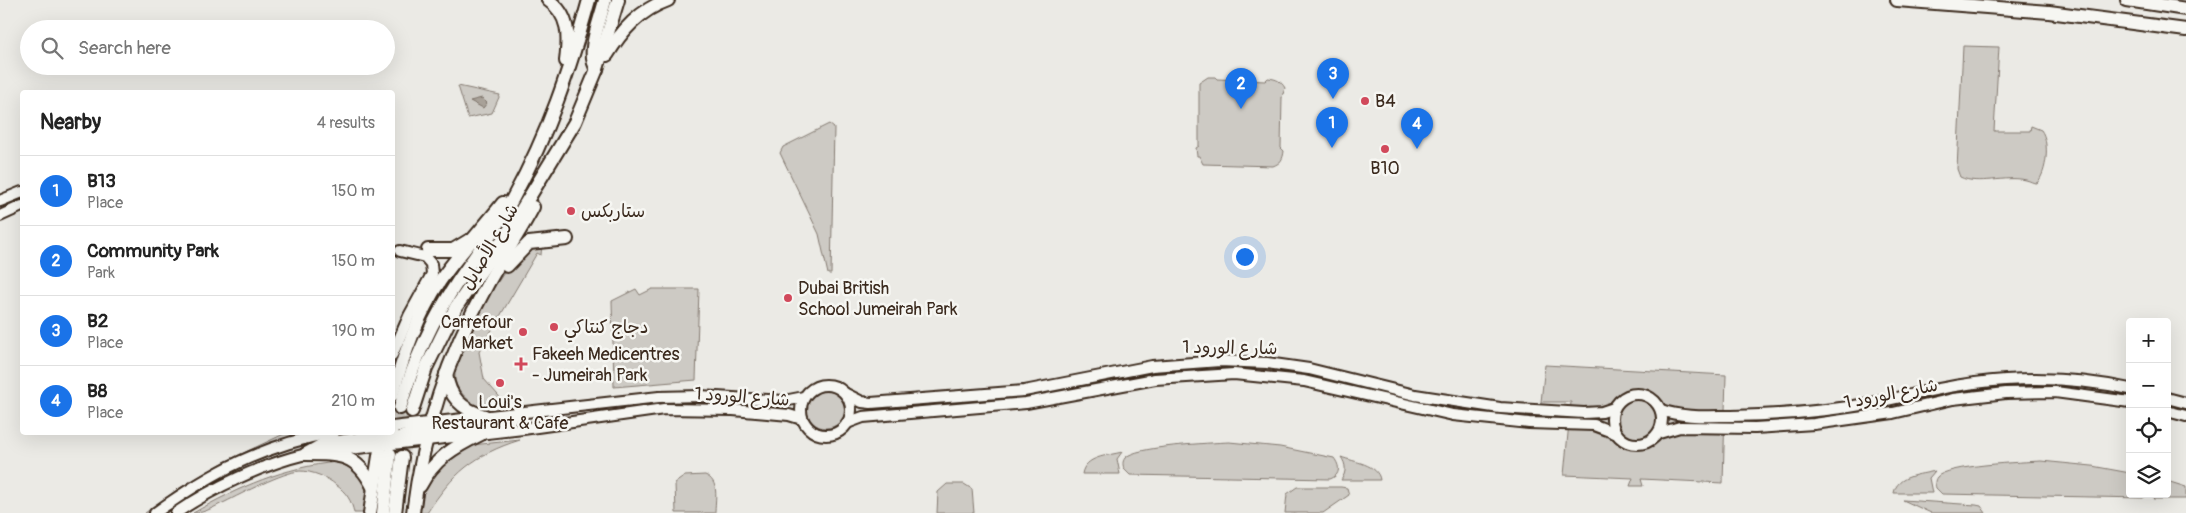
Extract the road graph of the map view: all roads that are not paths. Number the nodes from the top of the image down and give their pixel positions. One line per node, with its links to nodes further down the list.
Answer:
1 (548, 0): 11 (main road)
2 (589, 0): 11 (main road, شارع الأصايل)
3 (606, 0): 10 (main road)
4 (618, 0): 10 (main road, شارع الأصايل)
5 (668, 0): 10 (main road)
6 (1897, 0): 9 (main road)
7 (2127, 0): 8 (main road)
8 (2186, 9)
9 (2186, 30)
10 (597, 69): 13 (main road, شارع الأصايل)
11 (566, 81): 12 (main road, شارع الأصايل)
12 (530, 164): 13 (main road, شارع الأصايل); 18 (main road, شارع الأصايل)
13 (547, 170): 22 (main road, شارع الأصايل)
14 (20, 193): 15 (street)
15 (0, 201)
16 (20, 207): 17 (street)
17 (0, 216)
18 (476, 235): 20 (main road); 24 (main road, شارع الأصايل)
19 (566, 238): 22 (main road)
20 (428, 250)
21 (400, 251): 23 (street)
22 (477, 306): 25 (main road, شارع الأصايل)
23 (395, 348)
24 (401, 366): 26 (main road); 27 (main road, شارع الأصايل)
25 (446, 372): 38 (main road); 43 (main road, شارع الأصايل)
26 (395, 377)
27 (395, 385)
28 (2126, 388): 35 (street, شارع الورود 1)
29 (846, 394): 30 (street); 34 (street, شارع الورود 1); 41 (street)
30 (804, 397): 36 (street, شارع الورود 1); 40 (street)
31 (2171, 399): 33 (street)
32 (2126, 401): 45 (street, شارع الورود 1)
33 (2186, 403)
34 (1614, 408): 35 (street, شارع الورود 1); 44 (street)
35 (1661, 410): 45 (street)
36 (518, 412): 38 (street, شارع الورود 1); 43 (main road)
37 (2171, 412): 39 (street)
38 (485, 416): 43 (street, شارع الورود 1)
39 (2186, 416)
40 (802, 419): 41 (street); 46 (street, شارع الورود 1)
41 (847, 423): 44 (street, شارع الورود 1)
42 (395, 426): 43 (street, شارع الورود 1)
43 (428, 431): 46 (street, شارع الورود 1); 49 (main road); 53 (main road, شارع الأصايل)
44 (1615, 433): 45 (street, شارع الورود 1)
45 (1659, 433)
46 (481, 434): 53 (main road)
47 (300, 435): 50 (street)
48 (321, 435): 50 (street)
49 (382, 438): 51 (main road); 52 (main road)
50 (293, 441): 54 (street)
51 (306, 454): 52 (main road); 55 (street)
52 (373, 487): 56 (main road)
53 (416, 494): 59 (main road, شارع الأصايل)
54 (155, 513)
55 (176, 513)
56 (370, 513)
57 (383, 513): 58 (main road)
58 (396, 513)
59 (413, 513)

